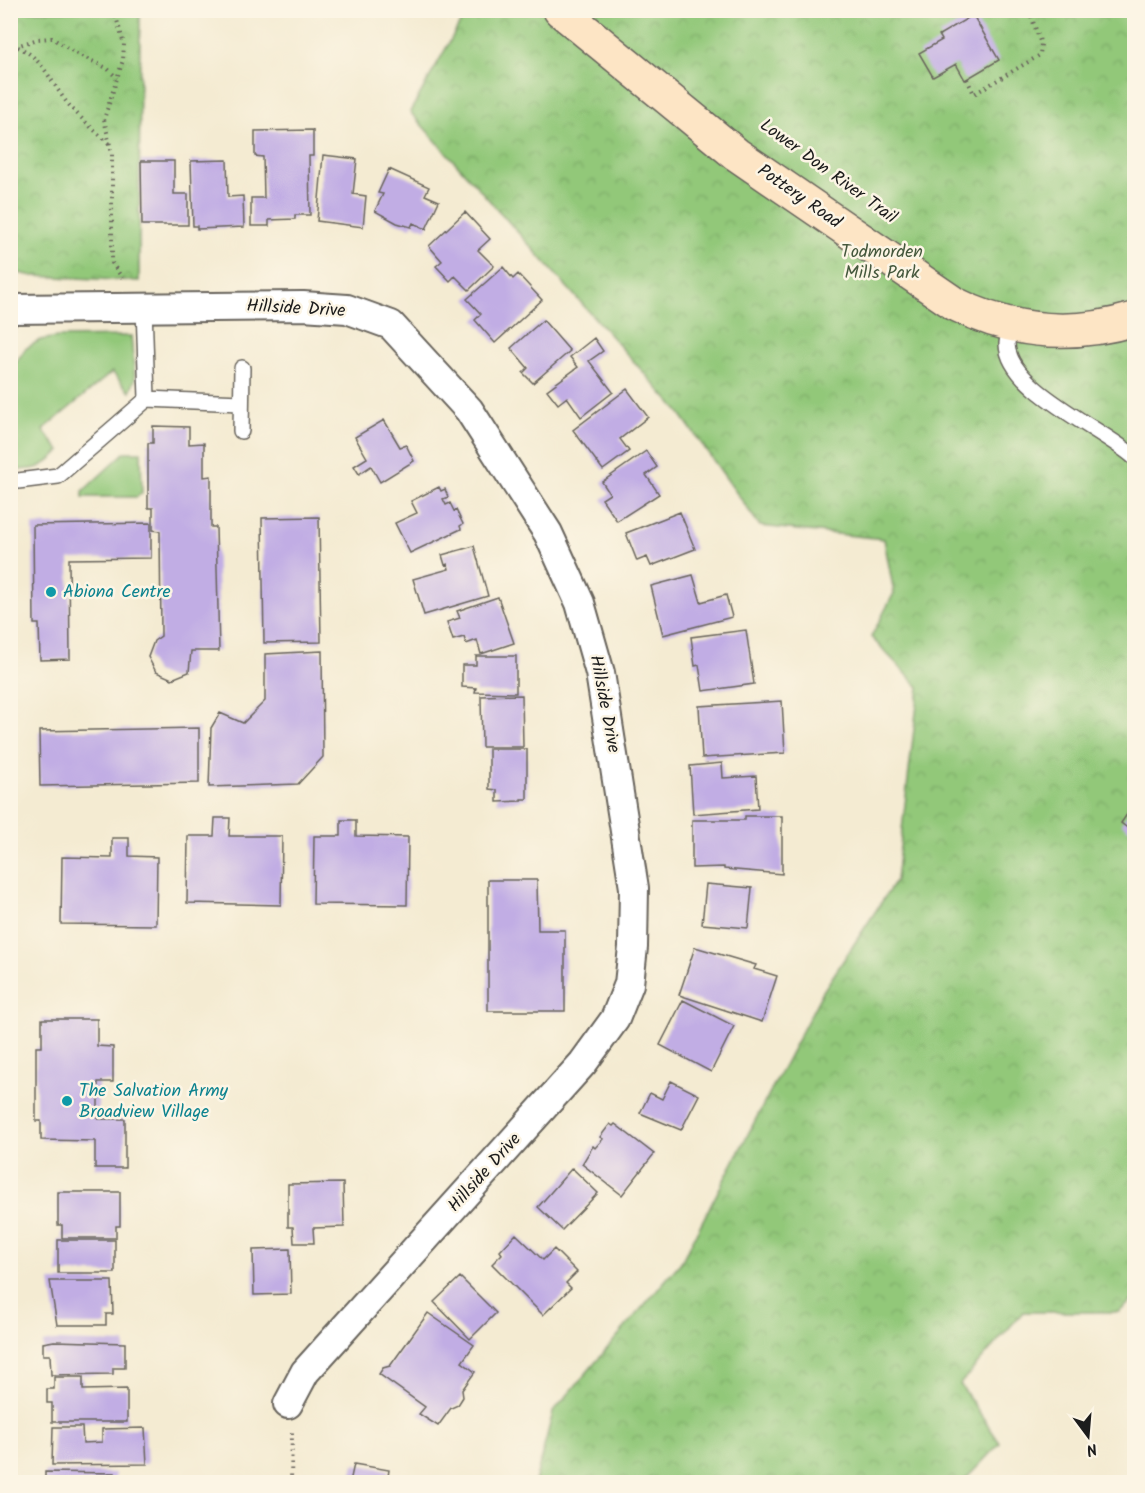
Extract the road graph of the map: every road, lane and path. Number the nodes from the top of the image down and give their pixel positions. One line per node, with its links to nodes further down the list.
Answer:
1 (114, 10): 6 (path)
2 (560, 10): 13 (street, Pottery Road)
3 (1029, 10): 7 (path)
4 (18, 47): 5 (path); 6 (path); 8 (path)
5 (10, 48)
6 (117, 78): 8 (path)
7 (967, 79)
8 (110, 145): 9 (path)
9 (122, 285)
10 (144, 307): 11 (street, Hillside Drive); 15 (lane); 20 (street, Hillside Drive)
11 (10, 309)
12 (1134, 320): 13 (street, Pottery Road)
13 (1011, 326): 18 (lane)
14 (242, 368): 16 (lane)
15 (147, 399): 16 (lane); 19 (lane)
16 (241, 403): 17 (lane)
17 (241, 431)
18 (1134, 457)
19 (10, 482)
20 (288, 1404)
21 (292, 1433): 22 (path)
22 (291, 1482)

